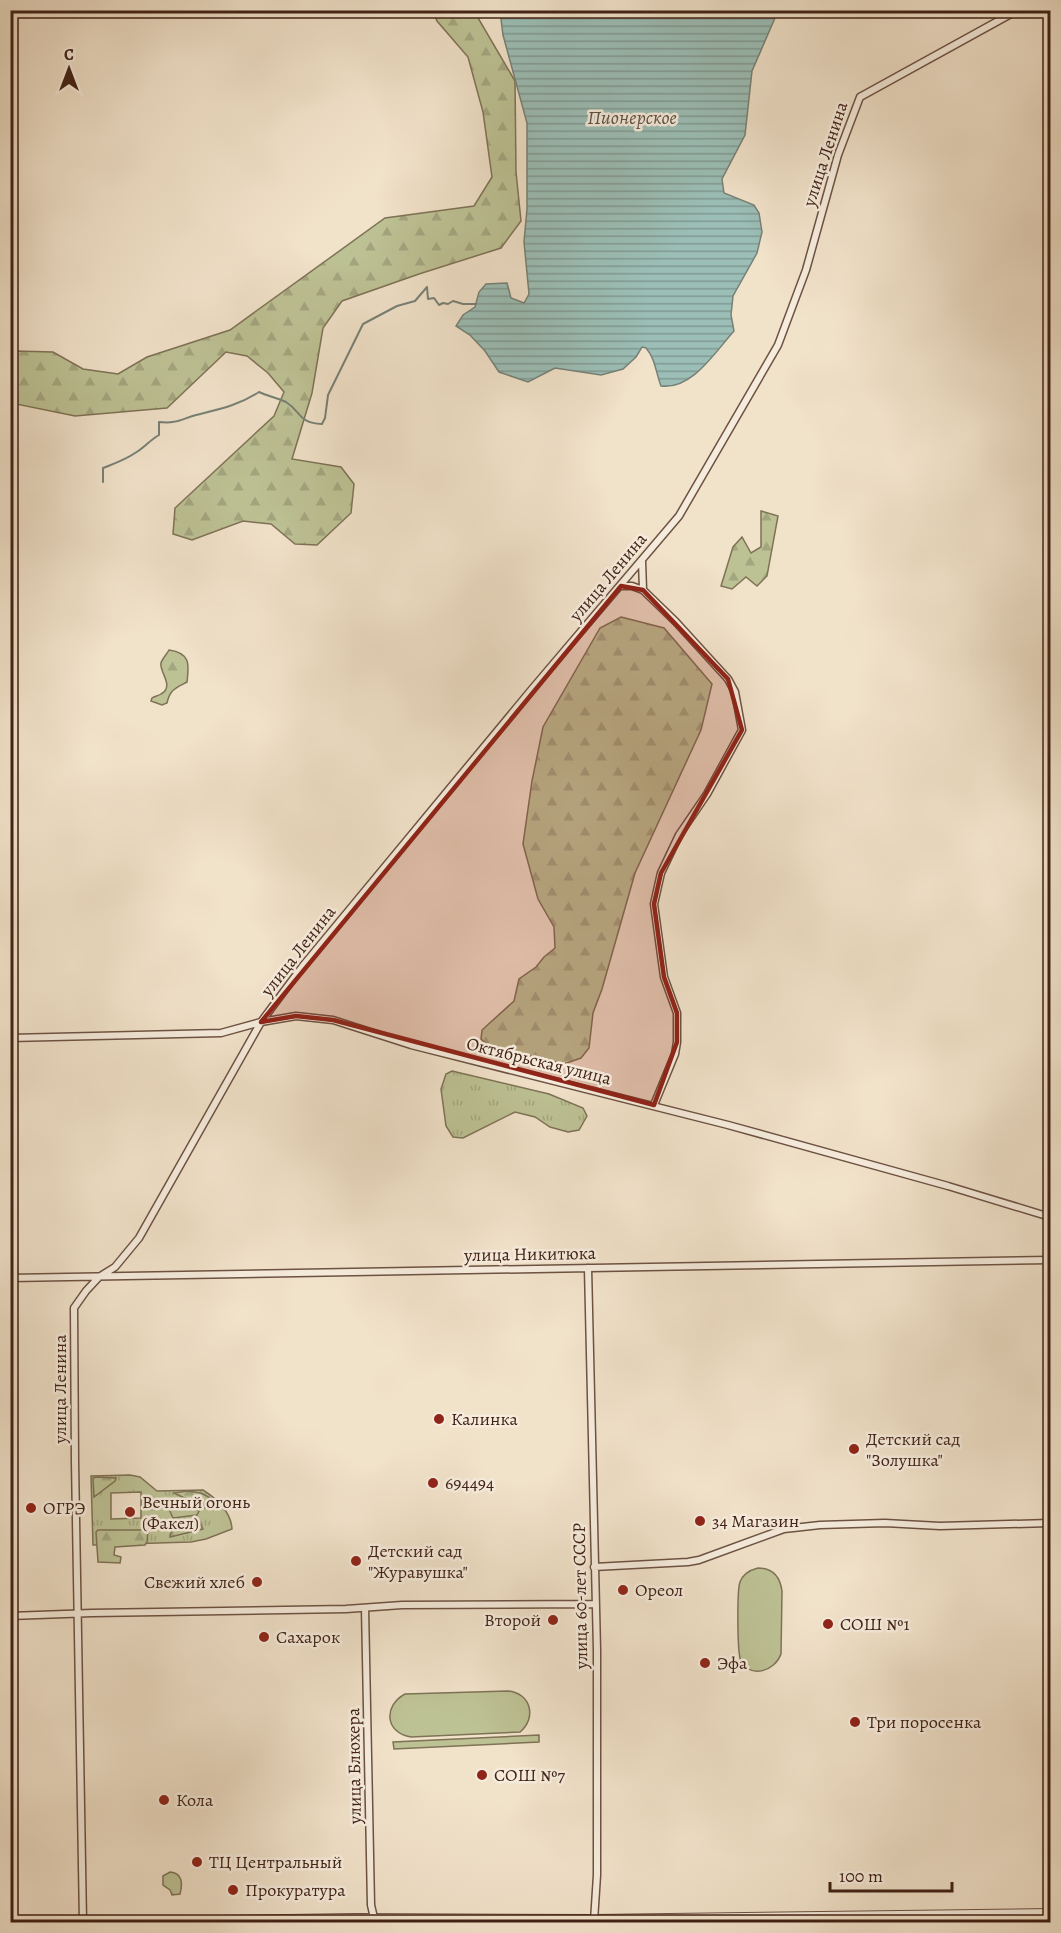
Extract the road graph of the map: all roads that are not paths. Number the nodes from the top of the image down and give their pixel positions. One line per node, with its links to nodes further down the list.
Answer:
1 (1018, 10): 2 (street, улица Ленина)
2 (642, 561): 3 (street, улица Ленина); 4 (street)
3 (621, 586): 4 (street); 5 (street, улица Ленина)
4 (643, 590): 7 (street)
5 (261, 1023): 6 (street, Октябрьская улица); 7 (street, Октябрьская улица); 11 (street, улица Ленина)
6 (10, 1038)
7 (654, 1105): 8 (street, Октябрьская улица)
8 (1050, 1217)
9 (1050, 1260): 10 (street, улица Никитюка)
10 (588, 1268): 11 (street, улица Никитюка); 14 (street, улица 60-лет СССР)
11 (99, 1276): 12 (street, улица Никитюка); 17 (street, улица Ленина)
12 (10, 1278)
13 (1050, 1522): 14 (street)
14 (594, 1566): 15 (street, улица 60-лет СССР)
15 (595, 1604): 16 (street); 22 (street, улица 60-лет СССР)
16 (365, 1608): 17 (street); 21 (street, улица Блюхера)
17 (78, 1614): 18 (street); 23 (street, улица Ленина)
18 (10, 1616)
19 (1050, 1913): 20 (street)
20 (966, 1918): 22 (street)
21 (374, 1920): 22 (street); 23 (street)
22 (594, 1921)
23 (81, 1922)

